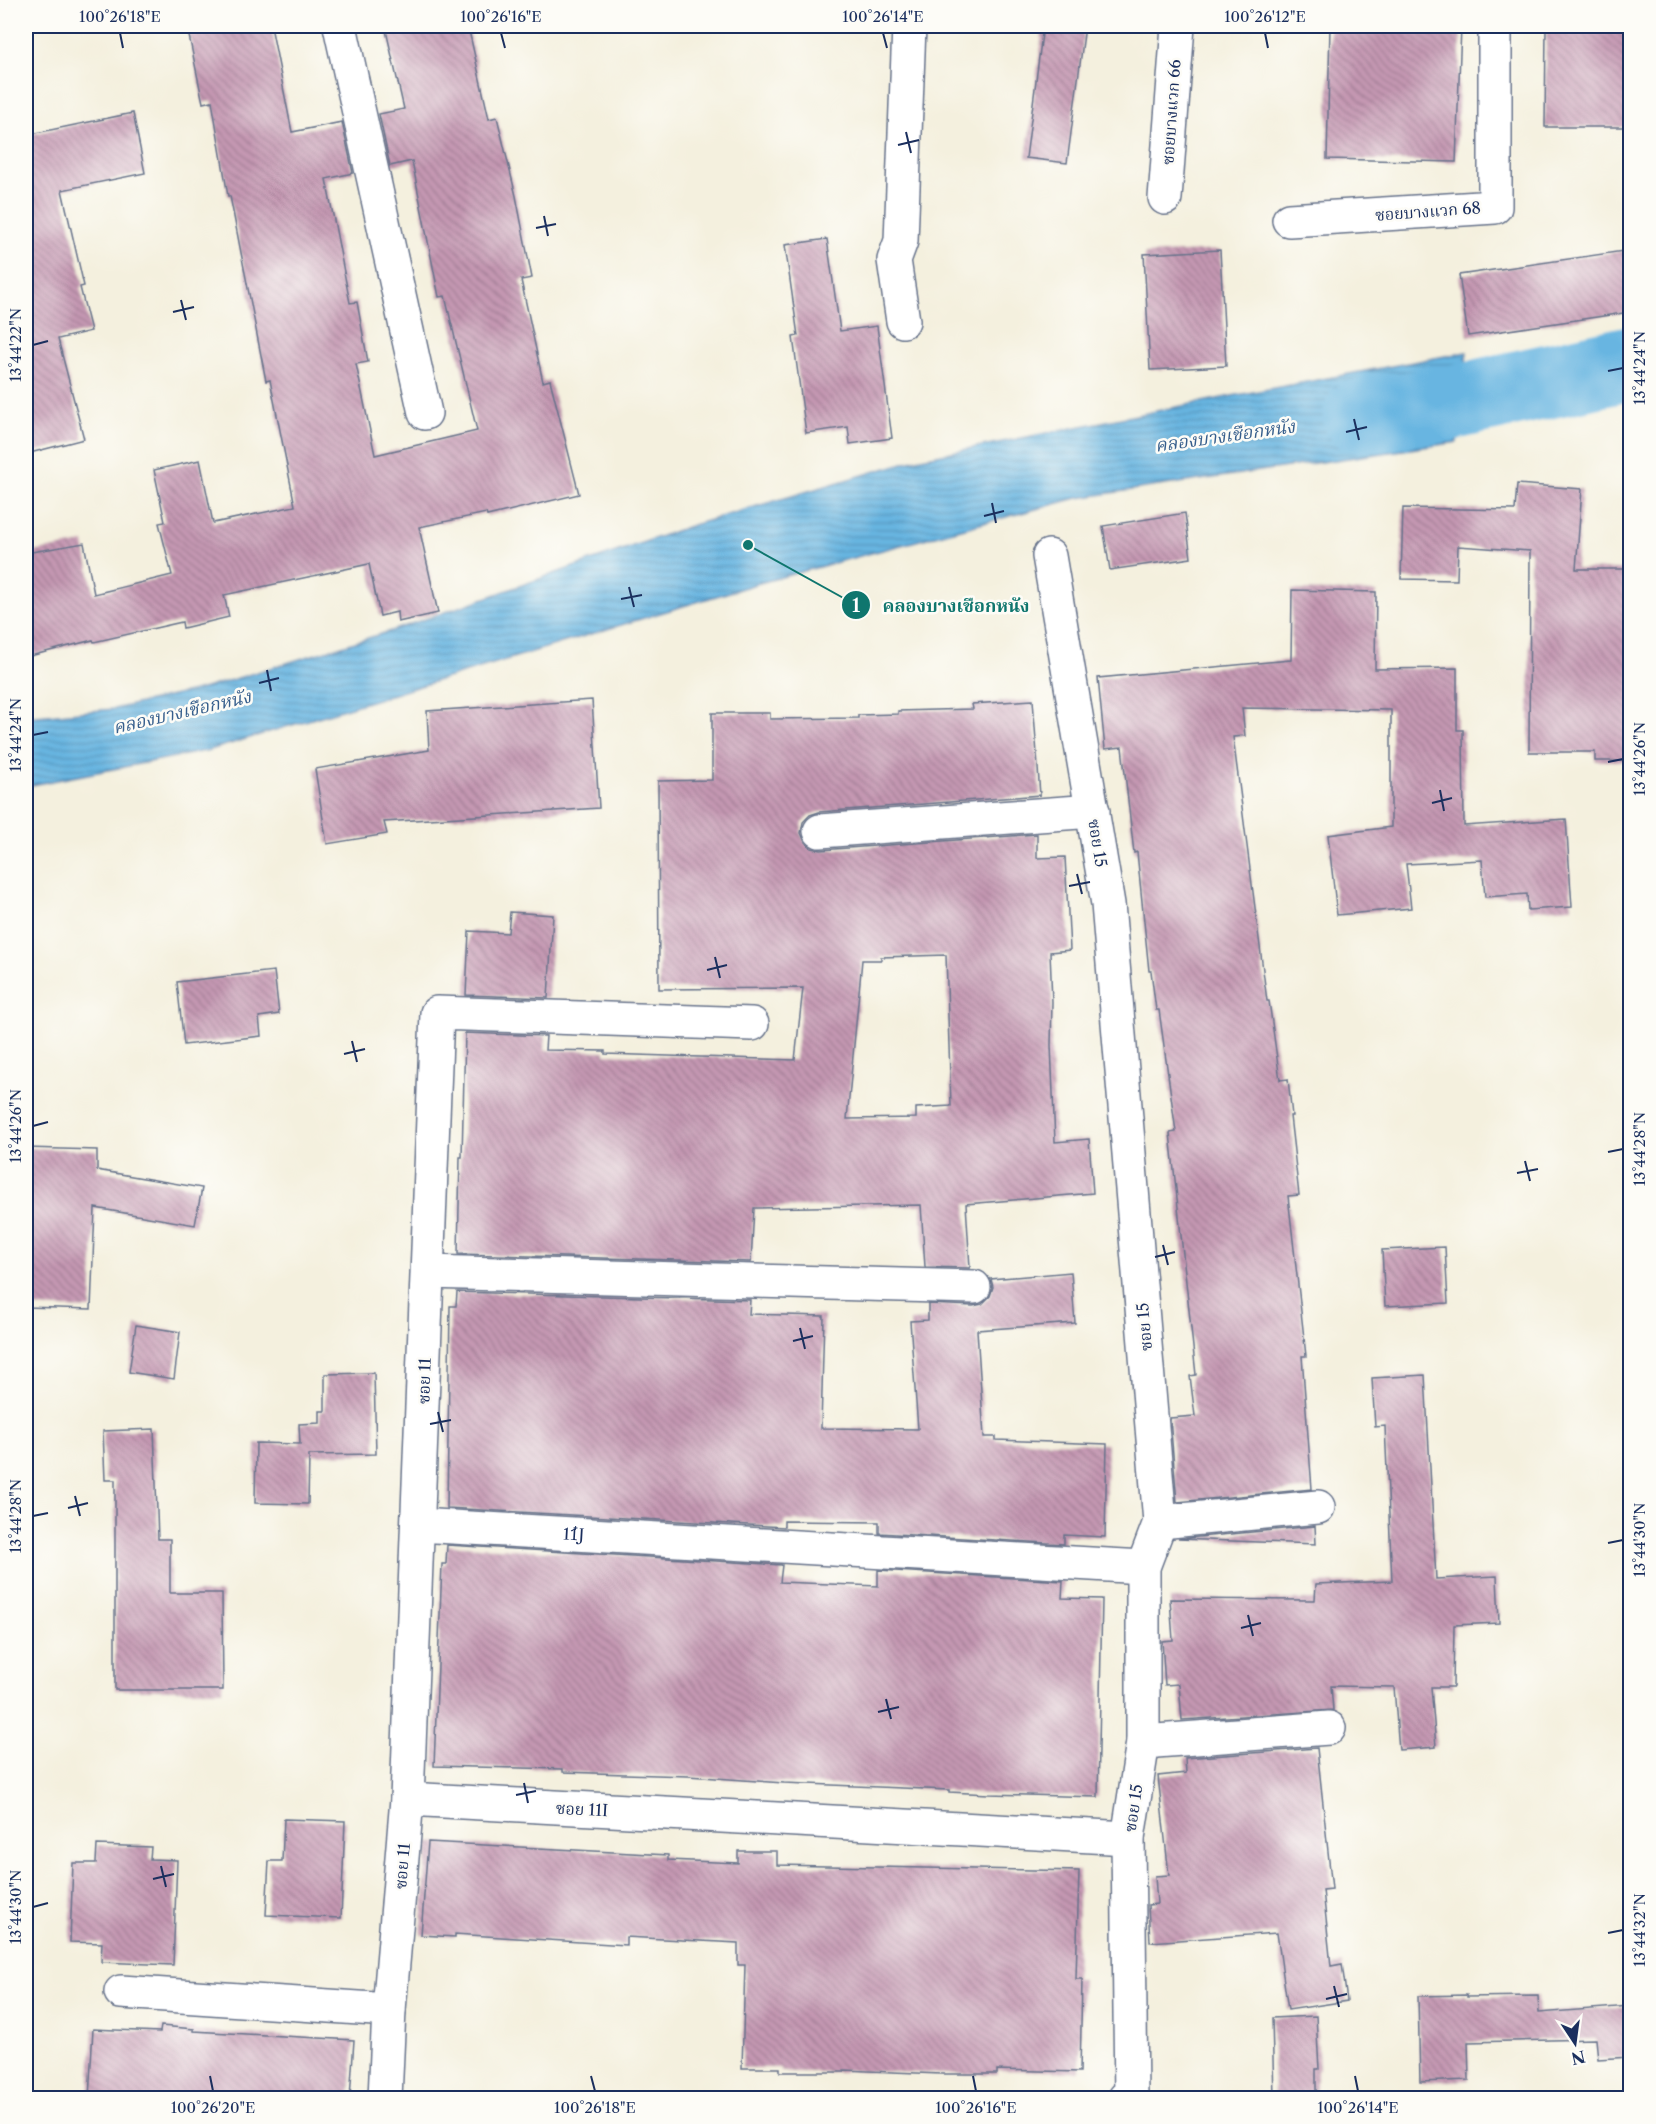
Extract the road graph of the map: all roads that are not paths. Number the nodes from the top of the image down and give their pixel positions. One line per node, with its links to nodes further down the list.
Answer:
1 (339, 26): 8 (street)
2 (909, 26): 7 (street)
3 (1178, 26): 5 (street, ซอยบางแวก 66)
4 (1495, 26): 6 (street, ซอยบางแวก 68)
5 (1165, 198)
6 (1289, 220)
7 (903, 321)
8 (425, 413)
9 (1049, 556): 10 (street, ซอย 15)
10 (1093, 811): 11 (street); 16 (street, ซอย 15)
11 (820, 831)
12 (752, 1024): 13 (street, ซอย 11)
13 (428, 1272): 14 (street); 17 (street, ซอย 11)
14 (974, 1287)
15 (1318, 1507): 16 (street)
16 (1160, 1522): 18 (street, ซอย 15)
17 (418, 1525): 18 (street, 11๋J); 21 (street, ซอย 11)
18 (1143, 1567): 20 (street, ซอย 15)
19 (1329, 1728): 20 (street)
20 (1143, 1742): 22 (street, ซอย 15)
21 (407, 1799): 22 (street, ซอย 11I); 24 (street, ซอย 11)
22 (1128, 1838): 27 (street, ซอย 15)
23 (121, 1992): 24 (street)
24 (389, 2010): 25 (street, ซอย 11)
25 (385, 2098)
26 (1125, 2098): 27 (street)
27 (1131, 2098)

